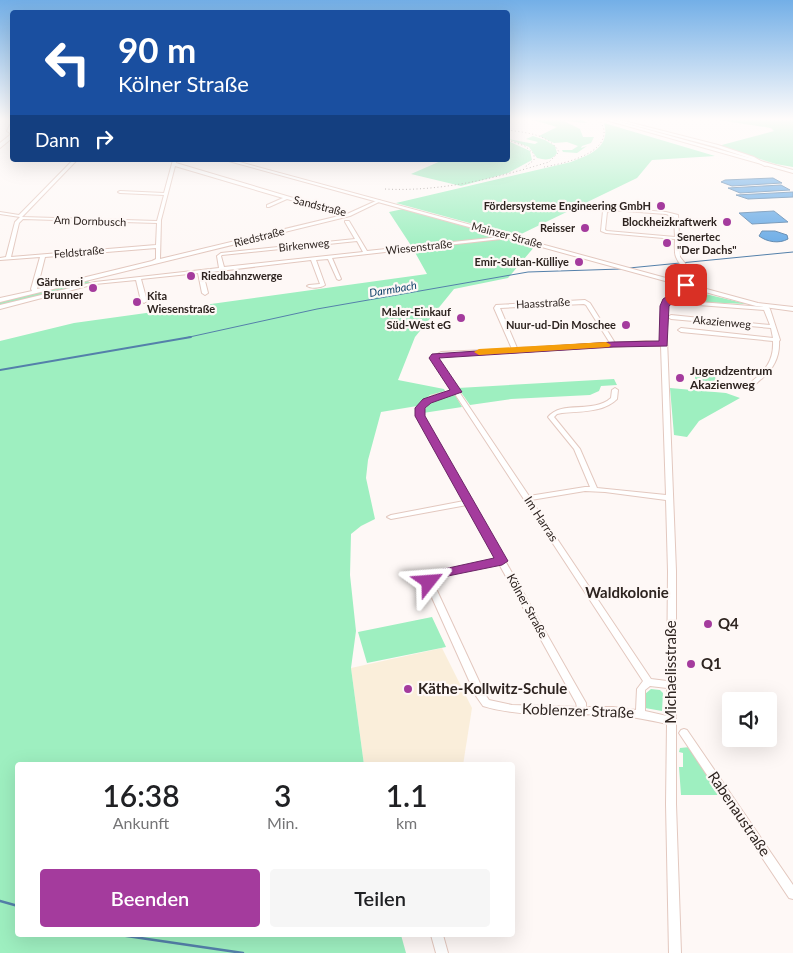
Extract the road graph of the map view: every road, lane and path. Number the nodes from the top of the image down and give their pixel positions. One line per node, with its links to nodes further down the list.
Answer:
1 (71, 164): 15 (street)
2 (174, 164): 8 (street)
3 (183, 164): 9 (street, Sandstraße)
4 (244, 164): 10 (main road)
5 (766, 165): 6 (main road)
6 (793, 171)
7 (120, 192): 8 (street)
8 (166, 194): 16 (street)
9 (288, 197): 12 (street, Sandstraße); 14 (street, Sandstraße)
10 (379, 201): 11 (main road); 14 (street, Sandstraße)
11 (396, 205): 18 (main road, Mainzer Straße)
12 (268, 206)
13 (0, 213): 15 (street, Am Dornbusch)
14 (348, 215): 27 (street, Riedstraße)
15 (21, 218): 16 (street, Am Dornbusch); 24 (street)
16 (158, 222): 21 (street)
17 (347, 222): 20 (street)
18 (507, 235): 22 (street, Wiesenstraße); 34 (main road, Mainzer Straße)
19 (676, 238): 19 (street); 36 (street)
20 (357, 240): 22 (street); 29 (street, Birkenweg)
21 (158, 246): 23 (street, Feldstraße); 27 (street)
22 (366, 253): 25 (street, Wiesenstraße)
23 (43, 255): 24 (street, Feldstraße); 40 (street)
24 (8, 258): 26 (street, Feldstraße)
25 (330, 258): 28 (street, Wiesenstraße); 33 (street)
26 (0, 259)
27 (156, 259): 31 (street, Riedstraße)
28 (313, 259): 29 (street, Wiesenstraße); 37 (street)
29 (222, 269): 30 (street, Wiesenstraße)
30 (200, 272): 32 (street, Wiesenstraße); 41 (street)
31 (91, 278): 35 (street); 40 (street, Riedstraße)
32 (138, 278): 35 (street, Wiesenstraße); 43 (street)
33 (339, 279)
34 (669, 280): 36 (main road, Mainzer Straße); 39 (street)
35 (95, 283): 45 (street, Wiesenstraße)
36 (686, 285): 38 (main road, Mainzer Straße); 39 (street, Michaelisstraße)
37 (309, 286)
38 (705, 290): 39 (main road); 46 (main road, Mainzer Straße)
39 (678, 291): 53 (street, Michaelisstraße)
40 (35, 292): 42 (street, Riedstraße)
41 (205, 293)
42 (0, 300)
43 (144, 301)
44 (674, 302): 46 (street)
45 (0, 307)
46 (766, 308): 47 (main road, Mainzer Straße); 49 (street, Akazienweg)
47 (793, 309)
48 (671, 317): 49 (street, Akazienweg)
49 (773, 326): 51 (street, Akazienweg)
50 (680, 330): 51 (street, Akazienweg)
51 (777, 340): 55 (street, Akazienweg)
52 (613, 344): 53 (street); 54 (street); 54 (street, Haasstraße)
53 (664, 344): 60 (street, Michaelisstraße)
54 (515, 350): 57 (street, Im Harras)
55 (752, 384)
56 (615, 390): 58 (street)
57 (457, 392): 59 (street, Im Harras); 61 (street, Kölner Straße)
58 (595, 490): 59 (street); 60 (street)
59 (528, 498): 64 (street, Im Harras)
60 (669, 498): 65 (street, Michaelisstraße)
61 (468, 503): 62 (street); 63 (street, Kölner Straße)
62 (391, 517)
63 (502, 561): 66 (street, Kölner Straße); 66 (street, Koblenzer Straße)
64 (648, 682): 65 (street); 67 (street)
65 (672, 686): 68 (street, Michaelisstraße)
66 (582, 710): 67 (street, Koblenzer Straße)
67 (640, 714): 68 (street, Koblenzer Straße)
68 (672, 721): 73 (street, Michaelisstraße)
69 (684, 733): 70 (street, Rabenaustraße)
70 (793, 894)
71 (438, 937): 72 (street)
72 (442, 953)
73 (675, 953)

